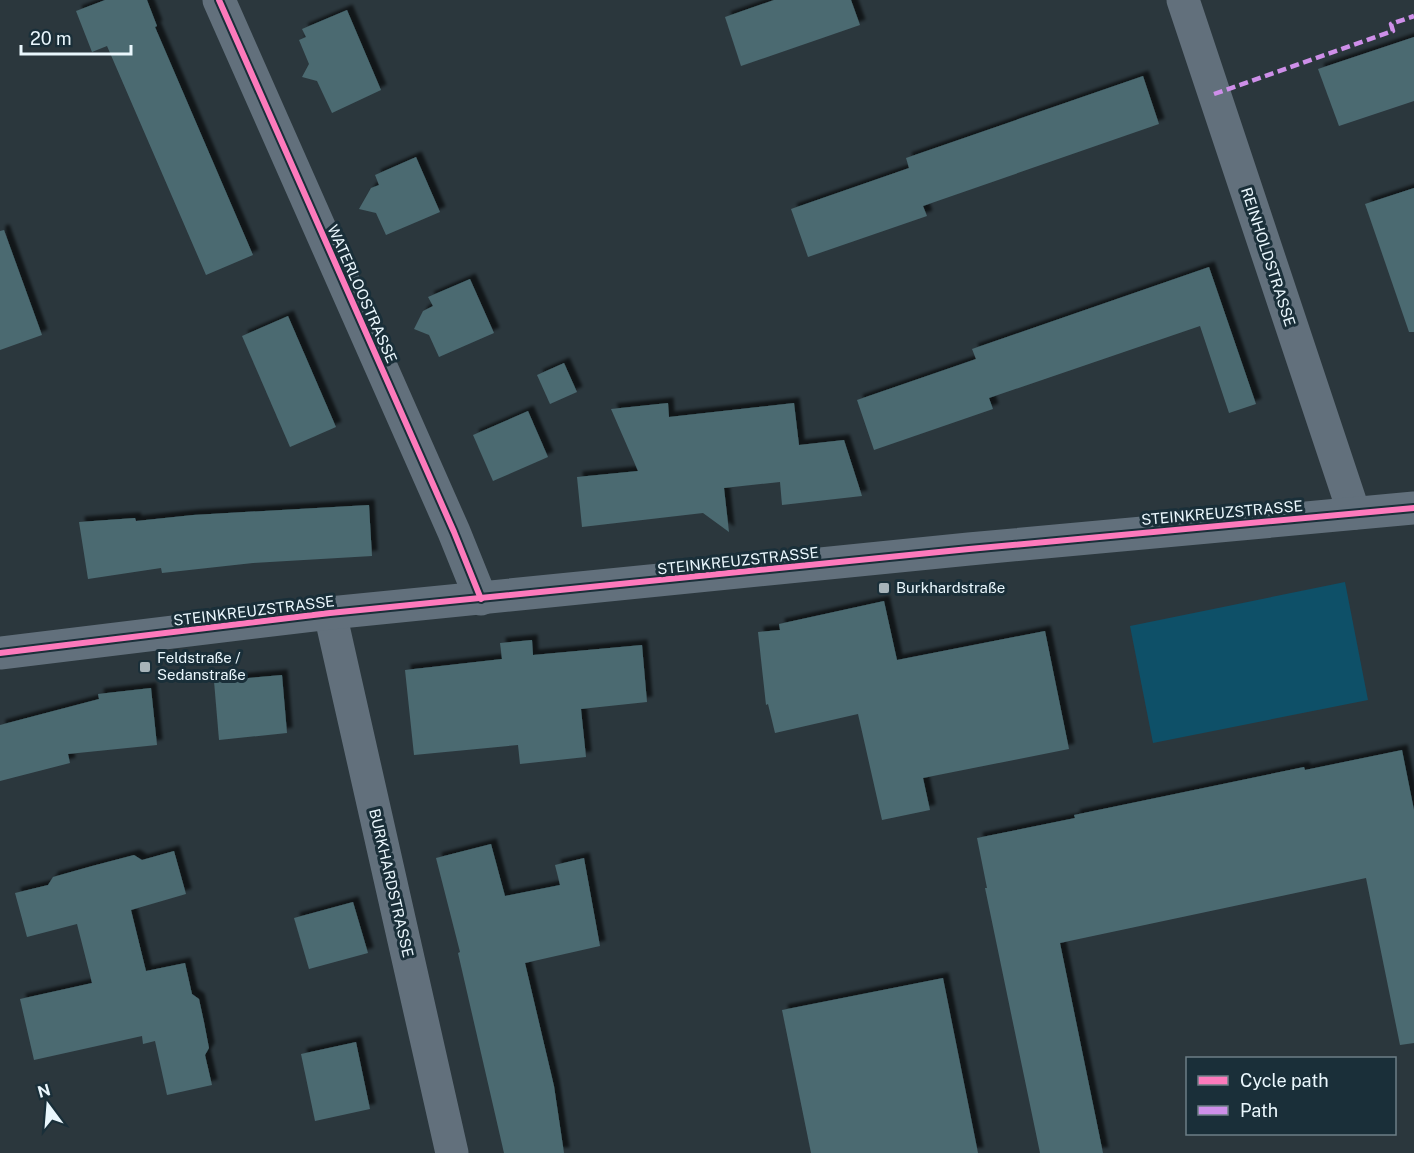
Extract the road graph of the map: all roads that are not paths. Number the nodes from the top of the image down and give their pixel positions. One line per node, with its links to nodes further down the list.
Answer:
1 (219, 0): 5 (street, WATERLOOSTRASSE)
2 (1183, 0): 4 (street, REINHOLDSTRASSE)
3 (1413, 512): 4 (street, STEINKREUZSTRASSE)
4 (1354, 513): 5 (street, STEINKREUZSTRASSE)
5 (481, 599): 6 (street, STEINKREUZSTRASSE)
6 (330, 613): 7 (street, STEINKREUZSTRASSE); 8 (street, BURKHARDSTRASSE)
7 (0, 652)
8 (452, 1153)

